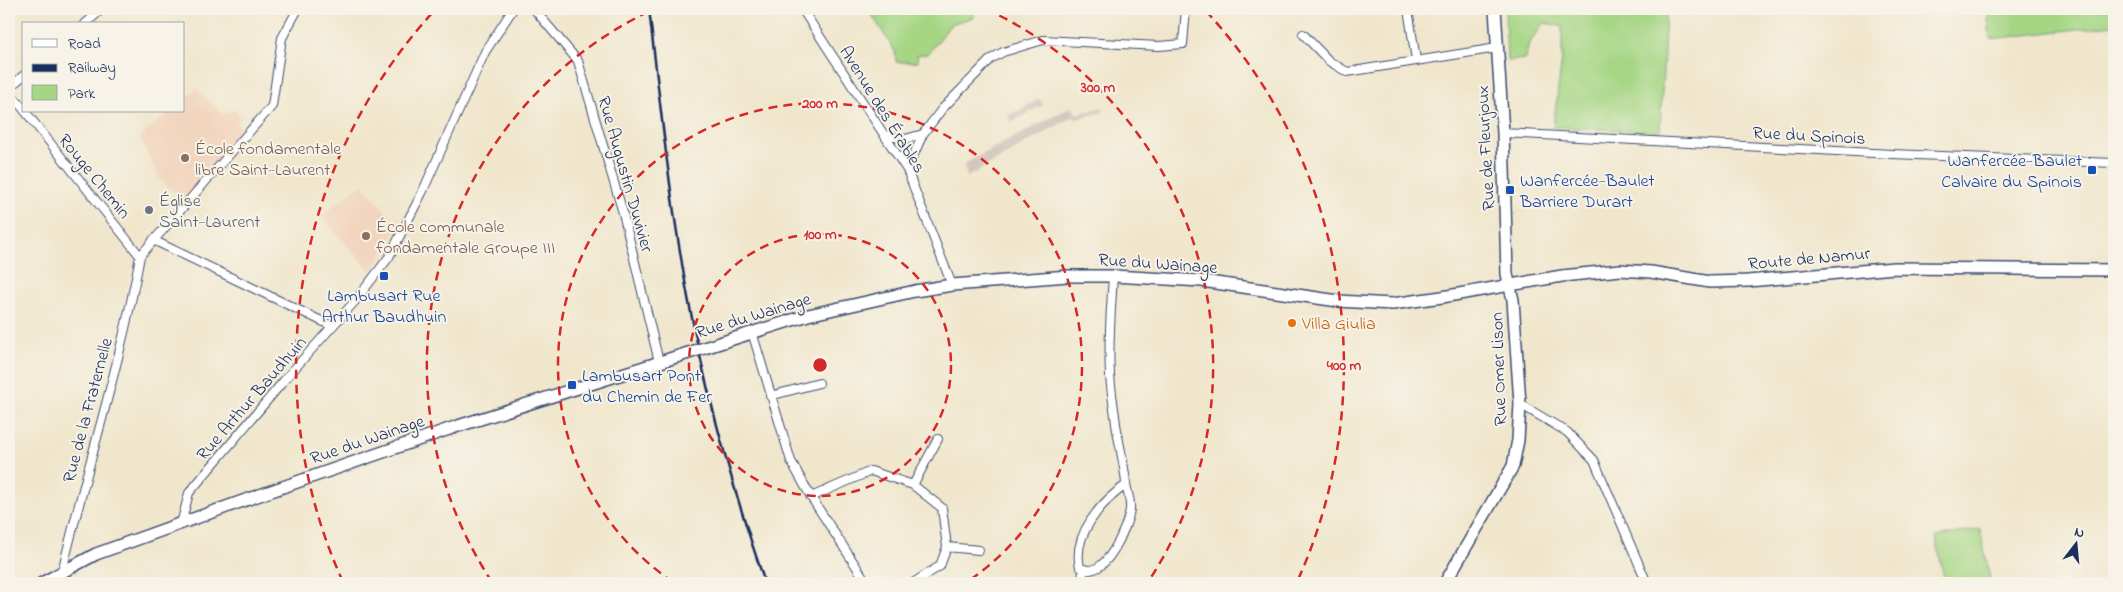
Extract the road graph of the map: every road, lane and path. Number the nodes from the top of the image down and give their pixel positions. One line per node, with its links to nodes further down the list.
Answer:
1 (102, 9): 9 (street)
2 (298, 9): 22 (street)
3 (513, 9): 28 (street, Rue Arthur Baudhuin)
4 (534, 9): 30 (street, Rue Augustin Duvivier)
5 (802, 9): 19 (street, Avenue des Érables)
6 (1186, 9): 18 (street)
7 (1408, 9): 12 (street)
8 (1495, 9): 11 (main road, Rue de Fleurjoux)
9 (87, 22)
10 (1303, 34): 12 (street)
11 (1497, 48): 12 (street); 17 (main road, Rue de Fleurjoux)
12 (1416, 60)
13 (22, 77): 14 (street)
14 (9, 90): 15 (street, Rouge Chemin)
15 (22, 106)
16 (26, 112): 23 (street, Rouge Chemin)
17 (1503, 133): 20 (street, Rue du Spinois); 27 (main road, Rue de Fleurjoux)
18 (923, 134): 19 (street); 21 (street)
19 (885, 135): 21 (street, Avenue des Érables)
20 (2114, 163)
21 (907, 170): 26 (street, Avenue des Érables)
22 (154, 240): 23 (street); 28 (street)
23 (140, 256): 42 (street, Rue de la Fraternelle)
24 (2114, 270): 27 (main road, Route de Namur)
25 (1114, 276): 26 (main road, Rue du Wainage); 27 (main road, Rue du Wainage); 36 (street)
26 (952, 285): 29 (main road, Rue du Wainage)
27 (1509, 285): 33 (main road, Rue Omer Lison)
28 (332, 326): 38 (street, Rue Arthur Baudhuin)
29 (752, 332): 30 (main road, Rue du Wainage, bridge); 32 (street)
30 (659, 362): 38 (main road, Rue du Wainage)
31 (819, 383): 32 (street)
32 (770, 396): 37 (street)
33 (1520, 404): 47 (main road, Rue Omer Lison); 48 (street)
34 (938, 439): 35 (street)
35 (913, 485): 37 (street); 39 (street)
36 (1126, 485): 41 (street); 41 (street)
37 (811, 497): 44 (street)
38 (181, 524): 42 (main road, Rue du Wainage)
39 (947, 547): 40 (street); 45 (street)
40 (979, 550)
41 (1084, 570): 46 (street)
42 (62, 572): 43 (main road, Rue du Wainage)
43 (42, 583)
44 (867, 583)
45 (913, 583)
46 (1080, 583)
47 (1445, 583)
48 (1647, 583)

